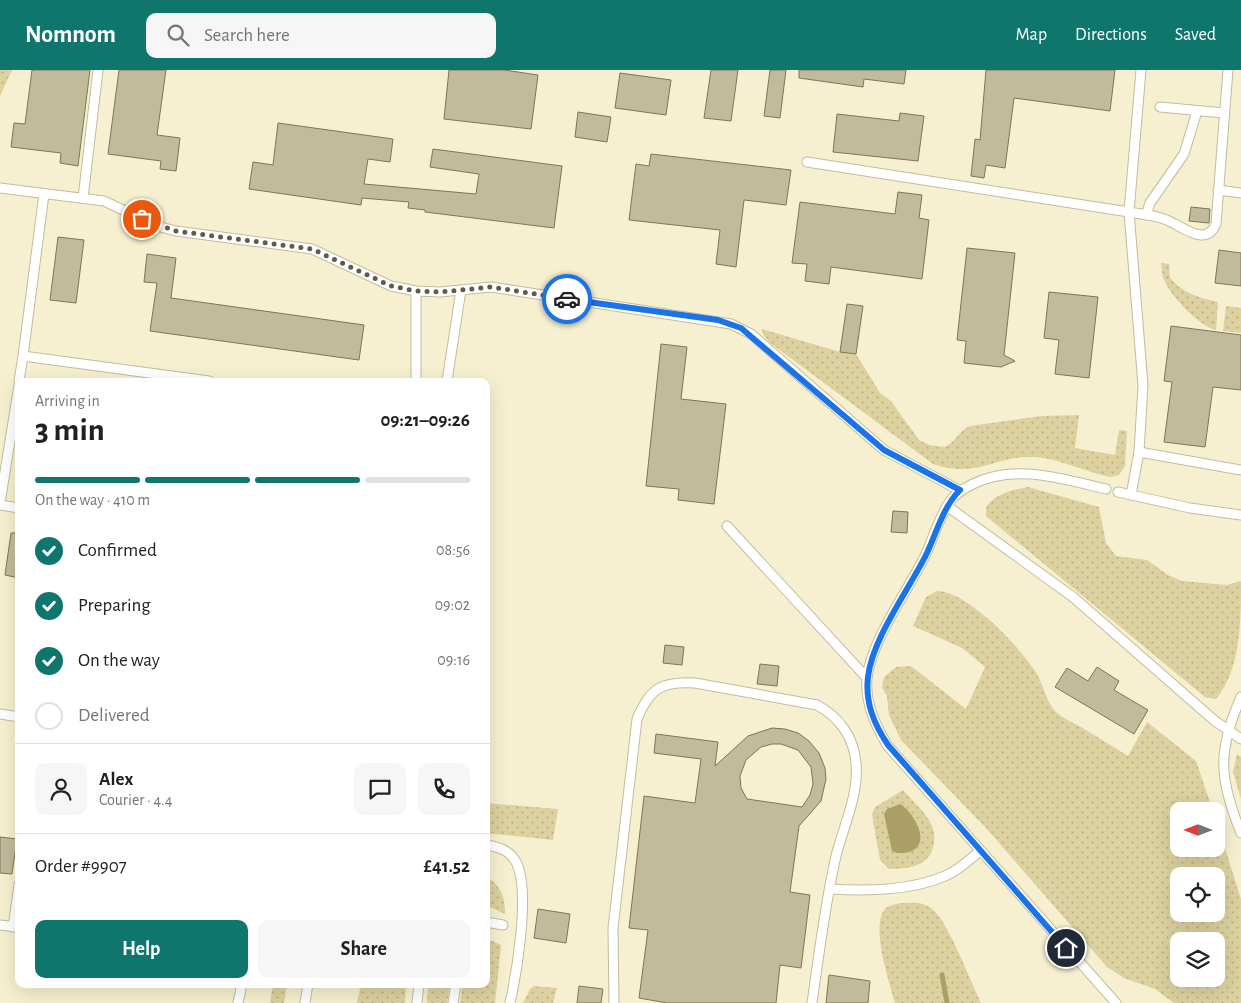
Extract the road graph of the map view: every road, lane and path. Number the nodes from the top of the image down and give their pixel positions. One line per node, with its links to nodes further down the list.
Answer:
1 (98, 70): 12 (lane)
2 (1141, 70): 13 (lane)
3 (1228, 70): 6 (lane)
4 (1160, 107): 5 (lane)
5 (1197, 111): 6 (lane); 14 (lane)
6 (1224, 113): 9 (lane)
7 (807, 162): 13 (lane)
8 (0, 188): 11 (lane)
9 (1218, 190): 10 (lane); 14 (lane)
10 (1241, 193)
11 (44, 194): 12 (lane); 17 (lane)
12 (83, 198): 16 (lane)
13 (1128, 212): 14 (lane); 23 (lane)
14 (1146, 215)
15 (461, 290): 16 (lane); 21 (lane); 26 (lane)
16 (416, 291): 20 (lane)
17 (23, 356): 18 (lane); 19 (lane)
18 (20, 378)
19 (187, 378)
20 (416, 378)
21 (447, 378)
22 (15, 408): 29 (lane)
23 (1139, 452): 24 (lane); 28 (lane)
24 (1241, 470)
25 (1106, 489): 26 (lane)
26 (960, 490): 30 (lane)
27 (1118, 492): 28 (lane)
28 (1131, 495): 32 (lane)
29 (0, 504): 31 (lane)
30 (947, 506): 34 (lane); 38 (lane)
31 (15, 507)
32 (1241, 514)
33 (727, 526): 34 (lane)
34 (868, 678): 42 (lane)
35 (1241, 697): 38 (lane)
36 (0, 714): 37 (lane)
37 (15, 716)
38 (1228, 730): 39 (lane); 40 (lane)
39 (1241, 739)
40 (1241, 833)
41 (490, 846): 56 (lane)
42 (980, 851): 43 (lane); 59 (lane)
43 (830, 888): 57 (lane); 58 (lane)
44 (490, 923): 46 (lane)
45 (0, 925): 47 (lane)
46 (503, 925)
47 (15, 927)
48 (241, 988): 52 (lane)
49 (307, 988): 53 (lane)
50 (419, 988): 54 (lane)
51 (455, 988): 55 (lane)
52 (238, 1003)
53 (305, 1003)
54 (418, 1003)
55 (453, 1003)
56 (510, 1003)
57 (614, 1003)
58 (812, 1003)
59 (1116, 1003)

